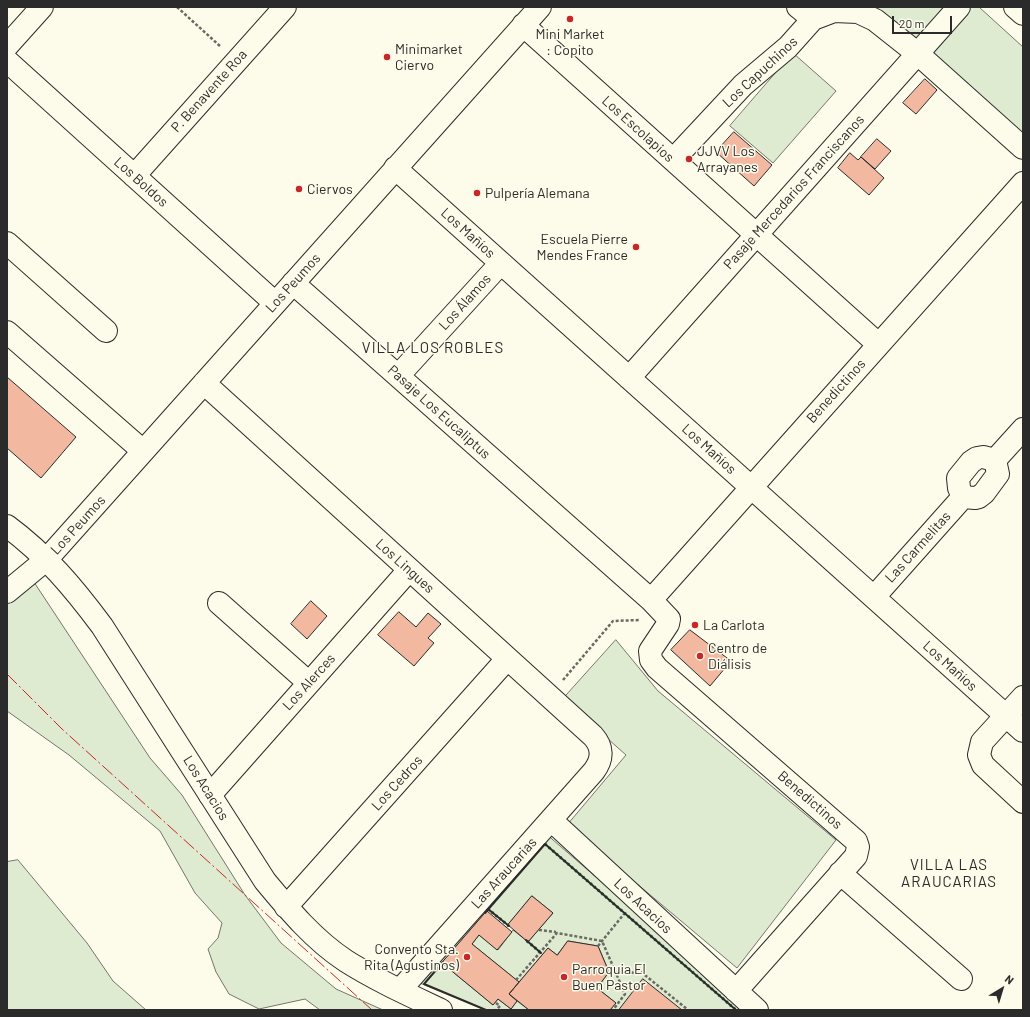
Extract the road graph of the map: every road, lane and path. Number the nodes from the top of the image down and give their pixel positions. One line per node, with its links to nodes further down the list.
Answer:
1 (42, 7): 10 (street)
2 (177, 7): 13 (path)
3 (284, 7): 13 (street, P. Benavente Roa)
4 (540, 7): 9 (street, Los Peumos)
5 (960, 7): 11 (street, Pasaje Mercedarios Franciscanos)
6 (1015, 7): 8 (street)
7 (806, 13): 11 (street); 15 (street, Los Capuchinos)
8 (1023, 14)
9 (523, 25): 15 (street, Los Escolapios); 16 (street, Los Peumos)
10 (7, 46)
11 (918, 54): 14 (street); 19 (street, Pasaje Mercedarios Franciscanos)
12 (7, 61): 17 (street, Los Boldos)
13 (236, 61): 17 (street, P. Benavente Roa)
14 (1023, 148)
15 (673, 160): 19 (street, Los Escolapios)
16 (395, 168): 21 (street, Los Mañíos); 22 (street, Los Peumos)
17 (134, 176): 23 (street, Los Boldos)
18 (1023, 182): 26 (street, Benedictinos)
19 (756, 235): 26 (street, Los Escolapios); 28 (street, Pasaje Mercedarios Franciscanos)
20 (7, 243): 24 (street)
21 (501, 263): 27 (street, Los Álamos); 28 (street, Los Mañíos)
22 (293, 283): 23 (street, Los Peumos); 27 (street, Pasaje Los Eucaliptus)
23 (275, 303): 29 (street, Los Peumos)
24 (106, 331)
25 (7, 332): 31 (street)
26 (878, 344): 33 (street, Benedictinos)
27 (398, 376): 40 (street, Pasaje Los Eucaliptus)
28 (629, 378): 33 (street, Los Mañíos)
29 (204, 383): 31 (street, Los Peumos); 37 (street, Los Lingues)
30 (1023, 429): 32 (street)
31 (144, 451): 36 (street, Los Peumos)
32 (995, 460): 34 (street); 34 (street)
33 (750, 487): 39 (street, Los Mañíos); 40 (street, Benedictinos)
34 (963, 497): 39 (street, Las Carmelitas)
35 (7, 526): 36 (street, Los Acacios)
36 (47, 559): 38 (street, Los Peumos); 50 (street, Los Acacios)
37 (409, 570): 43 (street, Los Lingues); 44 (street, Los Alerces)
38 (7, 592)
39 (874, 597): 47 (street, Los Mañíos)
40 (651, 600): 42 (street)
41 (219, 603): 44 (street)
42 (669, 619): 45 (path); 53 (street, Benedictinos)
43 (507, 659): 45 (street, Los Lingues); 55 (street, Los Cedros)
44 (309, 683): 50 (street, Los Alerces)
45 (549, 696): 49 (street, Los Lingues)
46 (1023, 697): 47 (street)
47 (1006, 716): 48 (street, Los Mañíos); 51 (street)
48 (1023, 731)
49 (601, 752): 52 (street, Las Araucarias)
50 (210, 795): 55 (street, Los Acacios)
51 (1023, 802)
52 (551, 820): 54 (street, Los Acacios); 63 (street, Las Araucarias)
53 (840, 873): 61 (street); 64 (street, Benedictinos)
54 (637, 900): 58 (path); 64 (street, Los Acacios)
55 (286, 906): 63 (street, Los Acacios)
56 (539, 930): 57 (path)
57 (557, 933): 58 (path); 62 (path)
58 (602, 940): 59 (path); 60 (path)
59 (598, 946)
60 (616, 974): 66 (path); 69 (path)
61 (961, 979)
62 (516, 980)
63 (400, 990): 67 (street, Los Acacios)
64 (736, 991): 70 (street)
65 (496, 1003): 68 (path)
66 (687, 1009)
67 (441, 1010)
68 (496, 1010)
69 (613, 1010)
70 (757, 1010)

